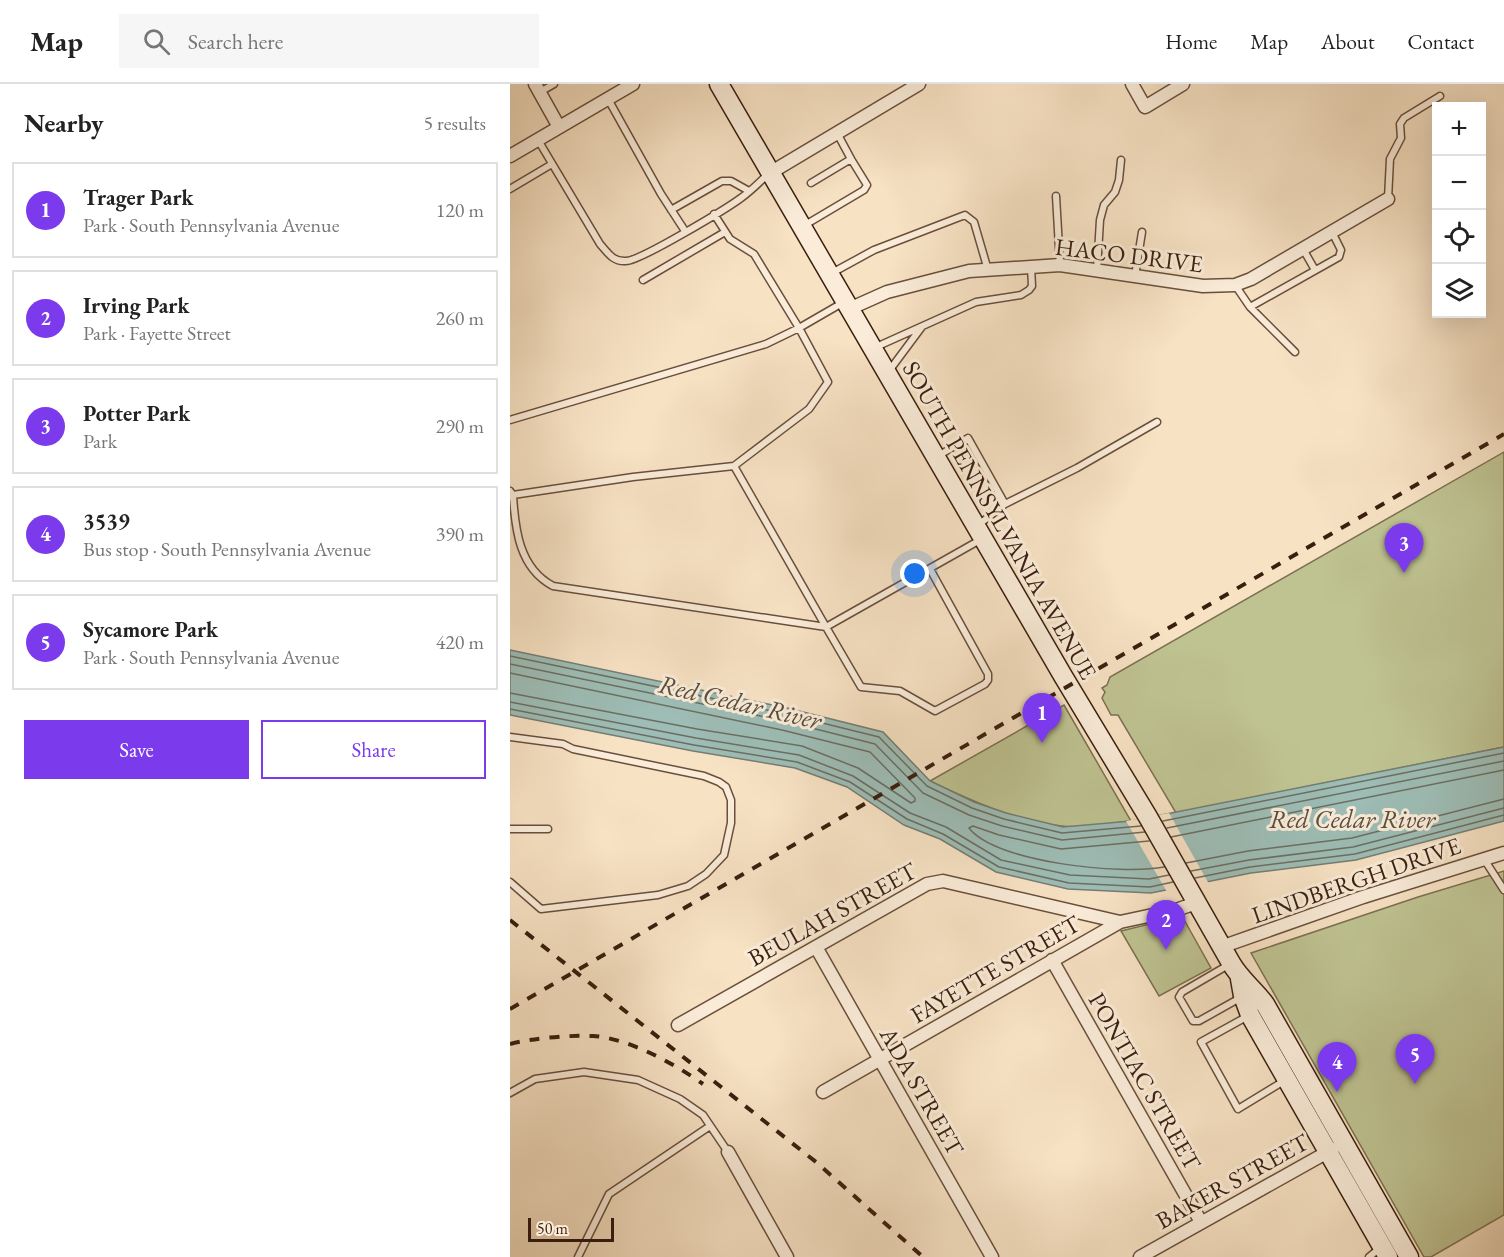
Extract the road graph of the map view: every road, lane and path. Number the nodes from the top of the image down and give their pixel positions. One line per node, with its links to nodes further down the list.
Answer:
1 (554, 84): 7 (lane)
2 (719, 84): 17 (main road, SOUTH PENNSYLVANIA AVENUE)
3 (919, 84): 11 (street)
4 (1132, 84): 5 (street)
5 (1183, 84)
6 (626, 86): 9 (street)
7 (537, 88): 10 (street)
8 (1440, 96): 22 (lane)
9 (607, 99): 10 (street); 23 (lane)
10 (559, 127): 12 (street)
11 (837, 132): 14 (lane); 17 (street)
12 (538, 140): 13 (street); 16 (lane)
13 (510, 156)
14 (851, 159): 18 (lane); 25 (lane)
15 (1121, 160): 34 (lane)
16 (552, 165): 19 (lane); 26 (lane)
17 (770, 173): 20 (lane); 25 (main road, SOUTH PENNSYLVANIA AVENUE)
18 (811, 183)
19 (510, 189)
20 (749, 191): 23 (lane); 24 (lane)
21 (1056, 196): 31 (lane)
22 (1388, 199): 29 (street, HACO DRIVE)
23 (671, 210): 26 (lane)
24 (714, 214): 26 (lane); 27 (lane)
25 (801, 226): 36 (main road, SOUTH PENNSYLVANIA AVENUE)
26 (685, 231)
27 (725, 232): 38 (lane); 43 (lane)
28 (1142, 232): 37 (lane)
29 (1332, 232): 30 (street, HACO DRIVE); 35 (lane)
30 (1303, 249): 35 (lane); 39 (street, HACO DRIVE)
31 (1060, 265): 32 (street, HACO DRIVE); 34 (street, HACO DRIVE)
32 (1031, 267): 33 (street, HACO DRIVE); 42 (lane)
33 (988, 270): 36 (lane); 40 (street, HACO DRIVE)
34 (1097, 270): 37 (street, HACO DRIVE)
35 (1315, 270): 41 (lane)
36 (830, 274): 40 (main road, SOUTH PENNSYLVANIA AVENUE)
37 (1135, 276): 39 (street, HACO DRIVE)
38 (643, 280)
39 (1235, 285): 41 (lane)
40 (847, 305): 43 (lane); 44 (main road, SOUTH PENNSYLVANIA AVENUE)
41 (1250, 308): 45 (lane)
42 (923, 326): 44 (lane); 46 (lane)
43 (799, 328): 47 (lane); 50 (lane)
44 (872, 348): 46 (main road, SOUTH PENNSYLVANIA AVENUE)
45 (1295, 352)
46 (887, 373): 49 (main road, SOUTH PENNSYLVANIA AVENUE)
47 (510, 420)
48 (1157, 422): 52 (lane)
49 (936, 457): 52 (lane); 53 (main road, SOUTH PENNSYLVANIA AVENUE)
50 (734, 465): 51 (lane); 55 (lane)
51 (511, 494): 55 (lane)
52 (1005, 504): 53 (lane)
53 (980, 532): 54 (lane); 63 (main road, SOUTH PENNSYLVANIA AVENUE)
54 (930, 569): 55 (lane); 55 (lane)
55 (826, 627)
56 (510, 737): 61 (lane)
57 (510, 829): 58 (lane)
58 (548, 829)
59 (1504, 853): 60 (street, LINDBERGH DRIVE)
60 (1484, 859): 62 (lane); 66 (street, LINDBERGH DRIVE)
61 (510, 882)
62 (1504, 890)
63 (1193, 897): 64 (street, FAYETTE STREET); 66 (main road, SOUTH PENNSYLVANIA AVENUE)
64 (1120, 922): 65 (street, BEULAH STREET); 67 (street, FAYETTE STREET)
65 (816, 947): 70 (street, BEULAH STREET); 71 (street, ADA STREET)
66 (1221, 947): 68 (main road, SOUTH PENNSYLVANIA AVENUE)
67 (1052, 960): 71 (street, FAYETTE STREET); 78 (street, PONTIAC STREET)
68 (1238, 979): 68 (lane); 69 (main road, SOUTH PENNSYLVANIA AVENUE); 76 (main road, SOUTH PENNSYLVANIA AVENUE)
69 (1250, 1015): 72 (main road, SOUTH PENNSYLVANIA AVENUE); 72 (lane)
70 (678, 1024)
71 (880, 1059): 73 (street, FAYETTE STREET); 82 (street, ADA STREET)
72 (1287, 1080): 76 (main road, SOUTH PENNSYLVANIA AVENUE)
73 (823, 1092)
74 (510, 1093): 75 (lane)
75 (710, 1126): 77 (lane); 80 (lane)
76 (1336, 1147): 78 (street, BAKER STREET); 79 (main road, SOUTH PENNSYLVANIA AVENUE)
77 (728, 1152): 81 (street)
78 (1201, 1222): 83 (street, BAKER STREET)
79 (1384, 1249): 84 (main road, SOUTH PENNSYLVANIA AVENUE)
80 (578, 1257)
81 (787, 1257)
82 (992, 1257)
83 (1140, 1257)
84 (1409, 1257)

